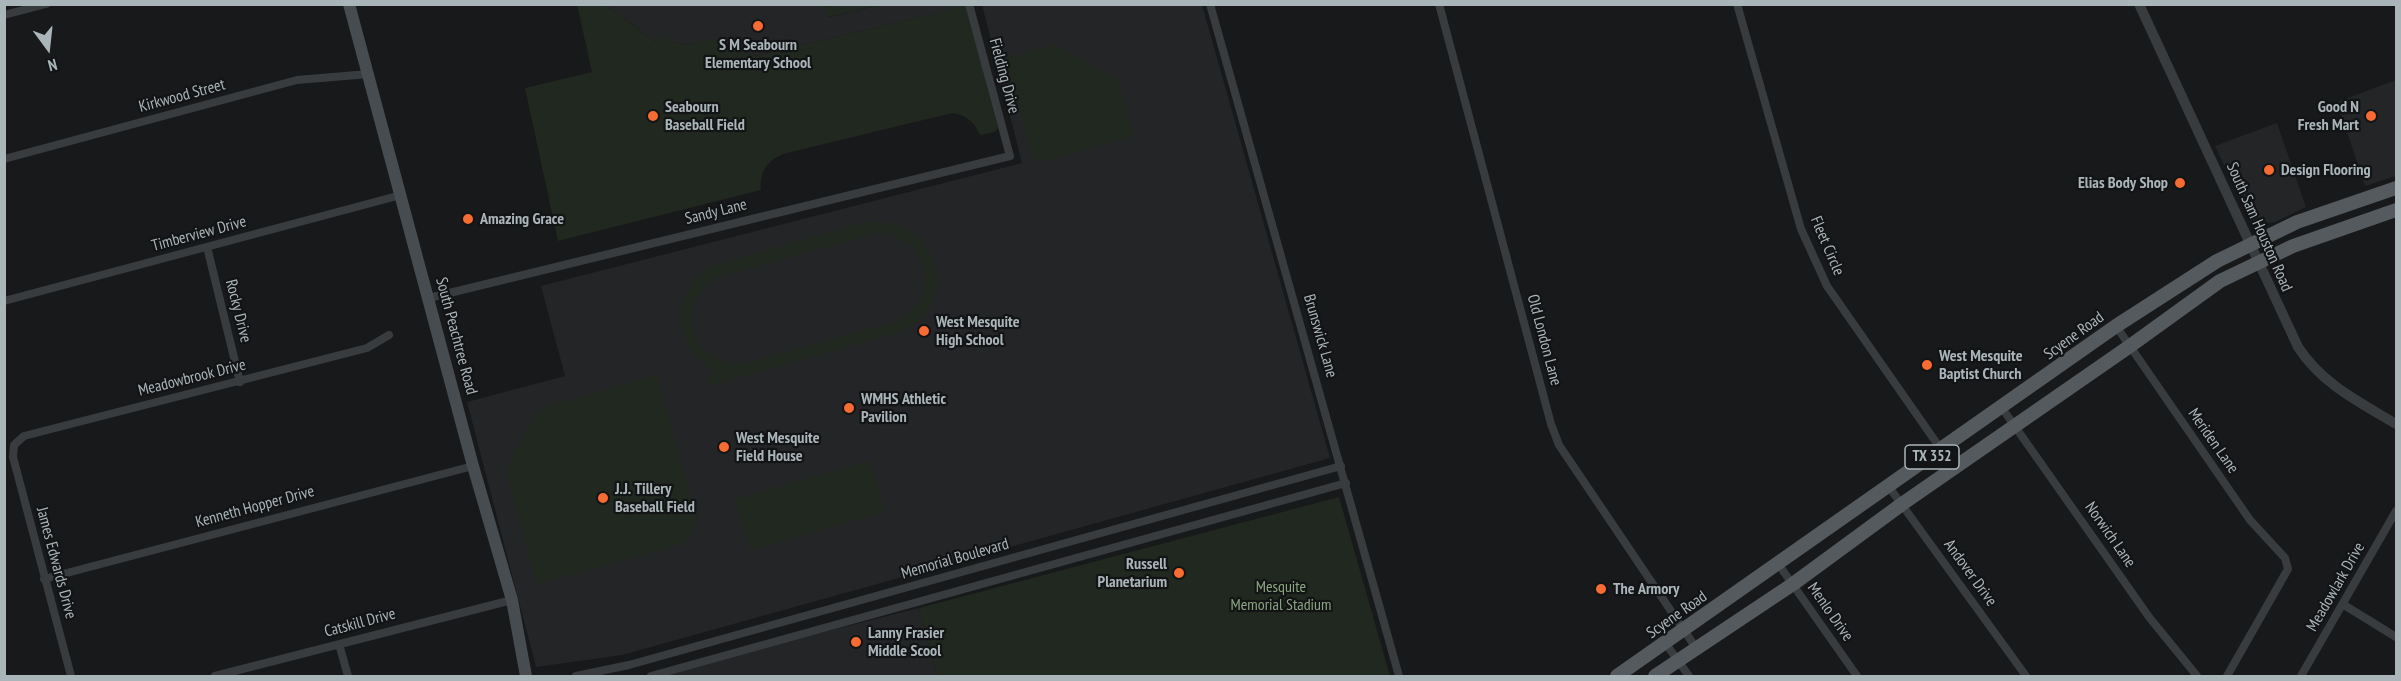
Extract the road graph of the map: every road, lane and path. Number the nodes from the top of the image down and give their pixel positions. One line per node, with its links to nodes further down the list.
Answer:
1 (46, 4): 8 (street)
2 (349, 4): 9 (main road, South Peachtree Road)
3 (969, 4): 10 (street, Fielding Drive)
4 (1210, 4): 31 (street, Brunswick Lane)
5 (1439, 4): 42 (street, Old London Lane)
6 (1737, 4): 28 (street, Fleet Circle)
7 (2139, 4): 16 (street, South Sam Houston Road)
8 (4, 15)
9 (369, 74): 11 (street, Kirkwood Street); 14 (main road, South Peachtree Road)
10 (1010, 156): 19 (street, Sandy Lane)
11 (4, 159)
12 (2397, 188): 13 (main road, Scyene Road / TX 352)
13 (2382, 192): 15 (main road); 16 (main road, Scyene Road / TX 352)
14 (401, 195): 17 (street, Timberview Drive); 19 (main road, South Peachtree Road)
15 (2392, 212): 18 (main road, TX 352)
16 (2250, 243): 18 (street, South Sam Houston Road); 21 (main road, Scyene Road / TX 352)
17 (207, 247): 20 (street, Timberview Drive); 24 (street, Rocky Drive)
18 (2259, 261): 23 (main road, TX 352); 26 (street, South Sam Houston Road)
19 (429, 298): 30 (main road, South Peachtree Road)
20 (4, 301)
21 (2116, 326): 23 (street, Meriden Lane); 25 (main road, Scyene Road / TX 352)
22 (389, 335): 24 (street, Meadowbrook Drive)
23 (2130, 346): 27 (main road, TX 352); 61 (street, Meriden Lane)
24 (240, 382): 29 (street, Meadowbrook Drive)
25 (2002, 408): 27 (street, Norwich Lane); 28 (main road, Scyene Road / TX 352)
26 (2397, 424)
27 (2014, 426): 32 (main road, TX 352); 60 (street, Norwich Lane)
28 (1941, 450): 32 (street, Fleet Circle); 34 (main road, Scyene Road / TX 352)
29 (13, 457): 38 (street, James Edwards Drive)
30 (473, 466): 38 (street, Kenneth Hopper Drive); 40 (main road, South Peachtree Road)
31 (1341, 466): 33 (street, Brunswick Lane); 52 (street, Memorial Boulevard)
32 (1954, 468): 35 (main road, TX 352)
33 (1346, 483): 53 (street, Memorial Boulevard); 54 (street, Brunswick Lane)
34 (1889, 487): 35 (street, Andover Drive); 37 (main road, Scyene Road / TX 352)
35 (1902, 504): 39 (main road, TX 352); 59 (street, Andover Drive)
36 (2397, 511): 41 (street, Meadowlark Drive)
37 (1779, 565): 39 (street, Menlo Drive); 42 (main road, Scyene Road / TX 352)
38 (44, 579): 48 (street, James Edwards Drive)
39 (1793, 584): 46 (main road, TX 352); 58 (street, Menlo Drive)
40 (512, 600): 44 (street, Catskill Drive); 51 (main road, South Peachtree Road)
41 (2344, 605): 43 (street); 62 (street, Meadowlark Drive)
42 (1683, 631): 45 (main road, Scyene Road / TX 352); 46 (street, Old London Lane)
43 (2397, 637)
44 (339, 644): 49 (street, Catskill Drive); 50 (street)
45 (1665, 644): 47 (street); 55 (main road, Scyene Road / TX 352)
46 (1696, 648): 47 (main road, TX 352)
47 (1678, 661): 56 (main road, TX 352); 57 (street)
48 (71, 676)
49 (215, 676)
50 (348, 676)
51 (526, 676)
52 (576, 676)
53 (651, 676)
54 (1399, 676)
55 (1617, 676)
56 (1655, 676)
57 (1689, 676)
58 (1857, 676)
59 (2026, 676)
60 (2197, 676)
61 (2227, 676)
62 (2301, 676)

